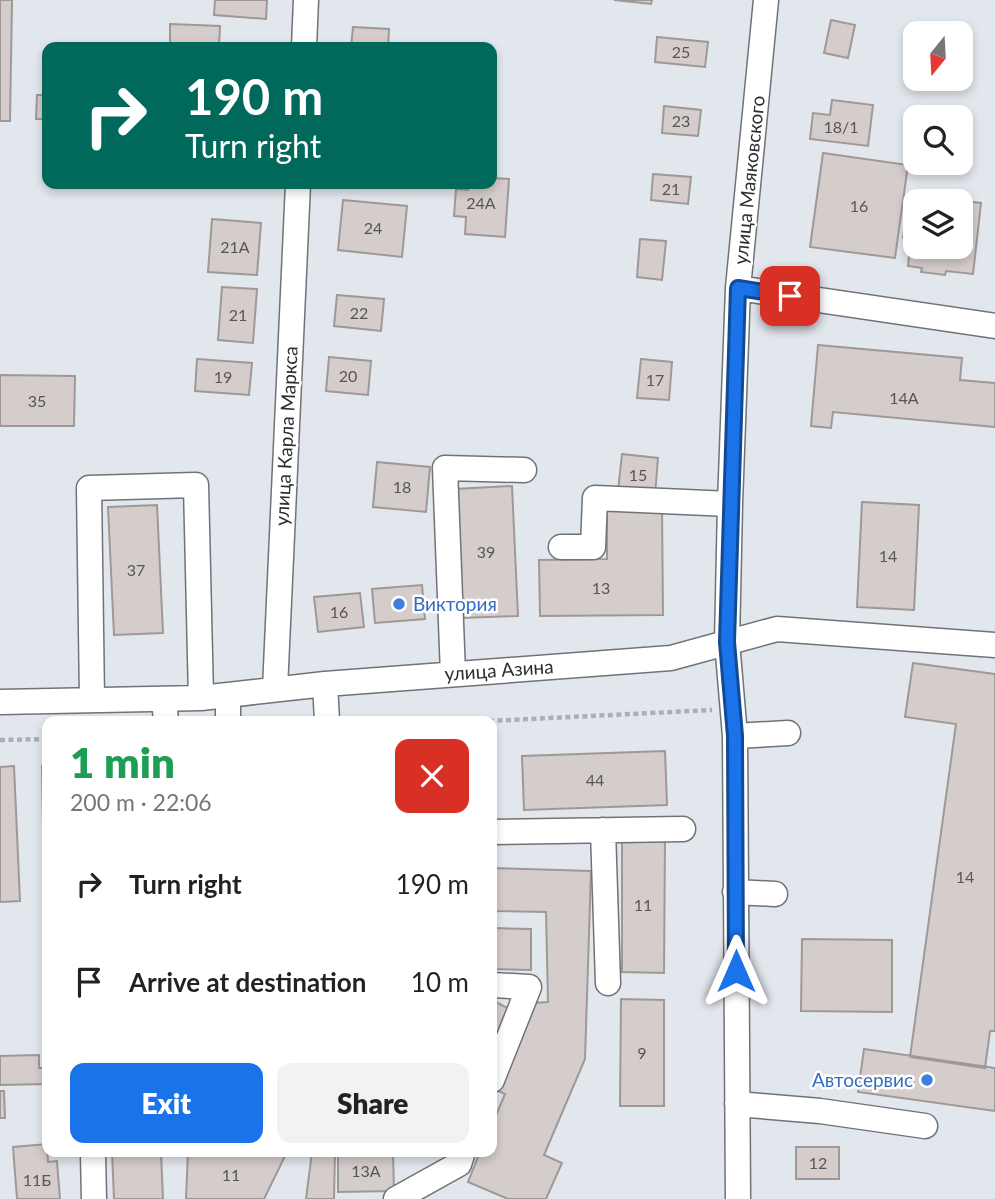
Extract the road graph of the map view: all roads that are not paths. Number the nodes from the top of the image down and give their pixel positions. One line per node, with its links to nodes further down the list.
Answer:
1 (306, 0): 3 (street)
2 (766, 0): 5 (street, улица Маяковского)
3 (304, 42)
4 (298, 189): 14 (street, улица Карла Маркса)
5 (738, 288): 6 (street); 8 (street, улица Маяковского)
6 (995, 326)
7 (524, 470): 12 (street)
8 (730, 504): 9 (street); 10 (street, улица Маяковского)
9 (561, 547)
10 (727, 642): 11 (street, улица Азина); 12 (street, улица Азина); 23 (street, улица Маяковского)
11 (995, 645)
12 (453, 674): 13 (street, улица Азина)
13 (325, 684): 14 (street, улица Азина); 21 (street)
14 (275, 689): 15 (street, улица Азина)
15 (228, 696): 16 (street, улица Азина); 20 (street)
16 (201, 698): 17 (street); 19 (street, улица Азина)
17 (92, 700): 18 (street, улица Азина); 19 (street, улица Азина)
18 (0, 702)
19 (165, 710)
20 (229, 716)
21 (327, 716)
22 (788, 733): 23 (street)
23 (735, 736): 27 (street, улица Маяковского)
24 (683, 829): 25 (street)
25 (603, 830): 26 (street); 29 (street)
26 (497, 832)
27 (735, 892): 28 (street); 32 (street, улица Маяковского)
28 (775, 894)
29 (608, 983)
30 (497, 985): 31 (street)
31 (497, 1067)
32 (737, 1104): 33 (street); 38 (street, улица Маяковского)
33 (925, 1126)
34 (93, 1157): 36 (street)
35 (461, 1157): 37 (street)
36 (94, 1199)
37 (396, 1199)
38 (738, 1199)

